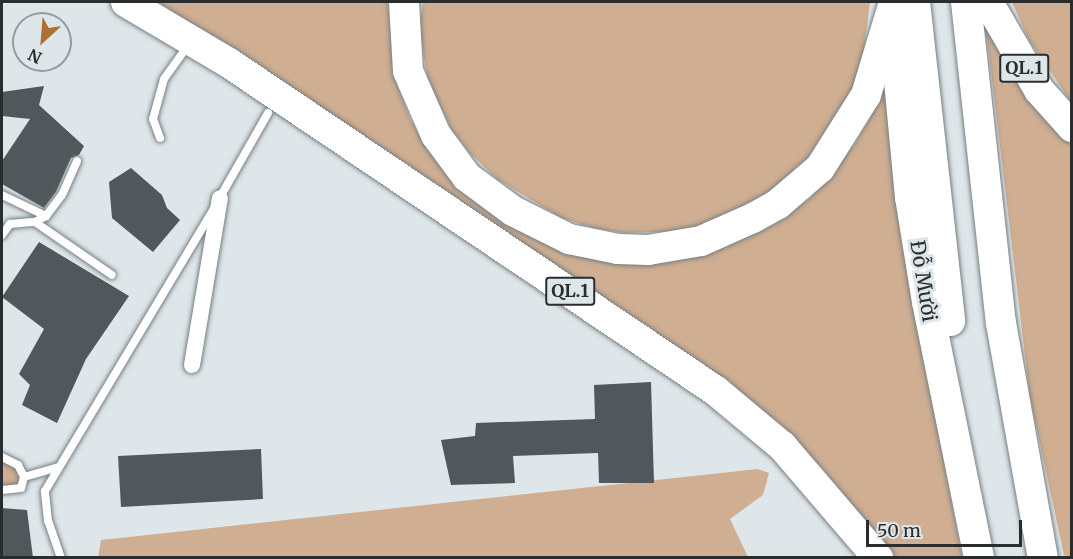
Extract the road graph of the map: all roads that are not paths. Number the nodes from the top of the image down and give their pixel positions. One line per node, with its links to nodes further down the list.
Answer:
1 (126, 2): 6 (highway, QL.1)
2 (404, 2): 5 (highway)
3 (966, 2): 28 (highway, QL.1)
4 (988, 2): 9 (highway, QL.1)
5 (898, 3): 26 (highway, Đỗ Mười); 27 (highway, Đỗ Mười)
6 (192, 39): 7 (highway, QL.1); 10 (lane)
7 (229, 63): 8 (highway, QL.1); 25 (highway, QL.1)
8 (268, 113): 13 (lane); 24 (highway, QL.1)
9 (1071, 127)
10 (160, 138)
11 (77, 161): 14 (lane)
12 (2, 195): 14 (lane)
13 (220, 198): 18 (street); 20 (lane)
14 (46, 216): 15 (lane)
15 (35, 222): 16 (lane); 17 (lane)
16 (2, 235)
17 (112, 275)
18 (192, 365)
19 (2, 458): 21 (lane)
20 (58, 467): 21 (lane); 23 (lane)
21 (24, 477): 22 (lane)
22 (2, 490)
23 (61, 558)
24 (860, 558)
25 (878, 558)
26 (979, 558)
27 (994, 558)
28 (1043, 558)

